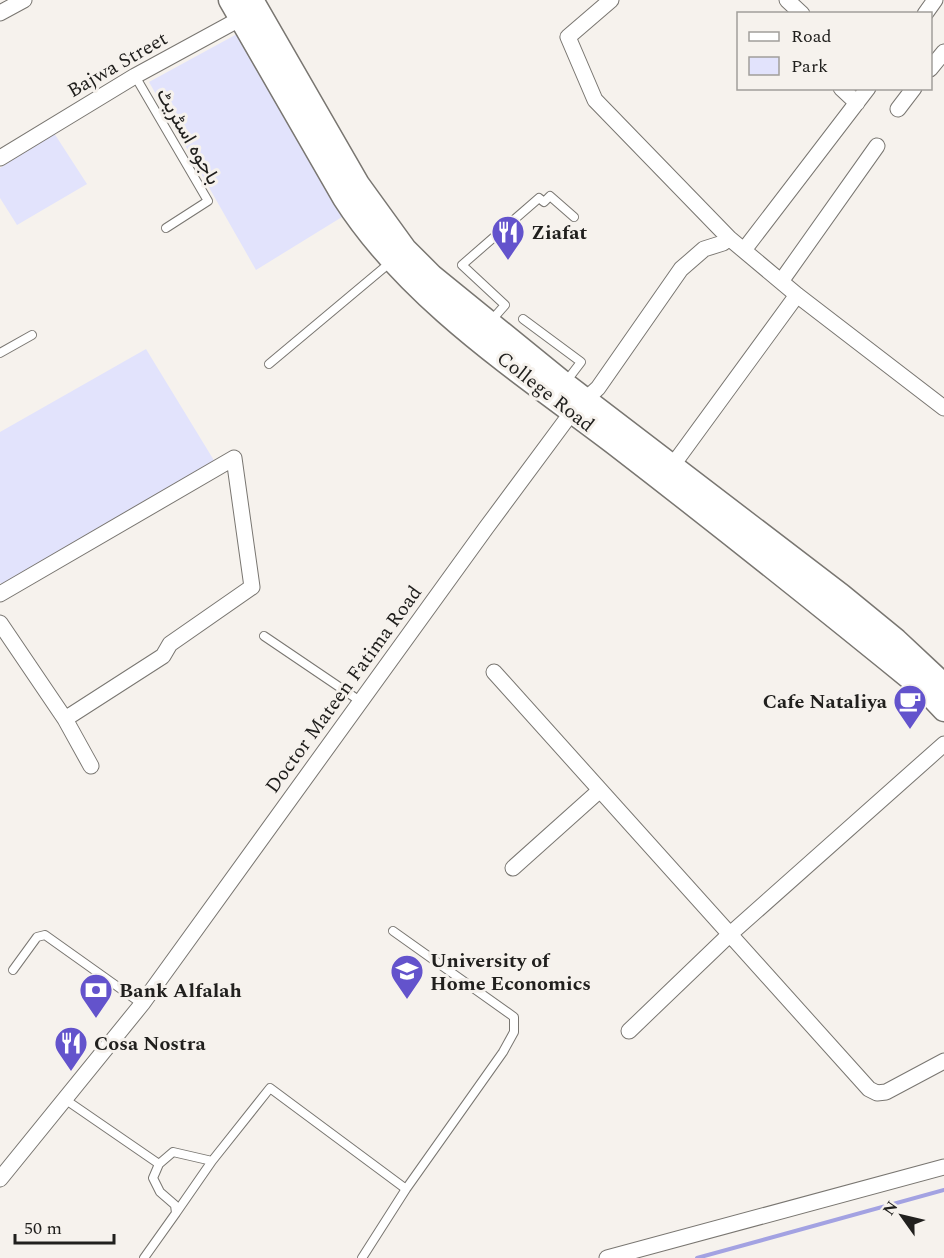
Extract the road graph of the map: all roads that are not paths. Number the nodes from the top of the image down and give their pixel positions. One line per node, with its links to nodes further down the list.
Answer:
1 (24, 0): 6 (street)
2 (611, 0): 19 (street)
3 (787, 0): 5 (street)
4 (245, 7): 9 (street, Bajwa Street); 21 (main road, College Road); 25 (main road, College Road)
5 (800, 12)
6 (0, 13)
7 (944, 52): 8 (street)
8 (932, 67)
9 (135, 76): 16 (street, Bajwa Street); 18 (lane, باجوہ اسٹریٹ)
10 (842, 90): 13 (street)
11 (867, 90): 13 (street)
12 (912, 90): 14 (street)
13 (857, 103): 20 (street)
14 (898, 108)
15 (877, 146): 22 (street)
16 (0, 158)
17 (574, 218): 25 (lane)
18 (166, 228)
19 (729, 237): 20 (street); 30 (street, Doctor Mateen Fatima Road)
20 (748, 253): 22 (street)
21 (392, 261): 28 (lane); 30 (main road, College Road)
22 (782, 280): 23 (street)
23 (797, 295): 31 (street); 32 (street)
24 (523, 319): 29 (lane)
25 (489, 323): 29 (main road, College Road)
26 (32, 335): 27 (lane)
27 (0, 353)
28 (268, 364)
29 (565, 384): 30 (main road, College Road)
30 (578, 406): 32 (main road, College Road); 38 (street, Doctor Mateen Fatima Road)
31 (944, 408)
32 (667, 474): 37 (main road, College Road); 39 (main road, College Road)
33 (0, 594): 40 (street)
34 (0, 623): 40 (street)
35 (264, 636): 38 (lane)
36 (494, 672): 43 (street)
37 (944, 685)
38 (360, 701): 48 (street, Doctor Mateen Fatima Road)
39 (944, 710)
40 (66, 719): 42 (street)
41 (944, 744): 46 (street)
42 (91, 766)
43 (599, 791): 44 (street); 46 (street)
44 (513, 868)
45 (393, 931): 56 (lane)
46 (728, 936): 49 (street); 50 (street)
47 (13, 970): 48 (lane)
48 (142, 1004): 51 (street, Doctor Mateen Fatima Road)
49 (628, 1031)
50 (944, 1061)
51 (66, 1100): 53 (lane); 55 (street, Doctor Mateen Fatima Road)
52 (212, 1161): 53 (lane); 56 (lane); 57 (lane)
53 (159, 1164): 57 (lane)
54 (944, 1167): 60 (street)
55 (0, 1179)
56 (406, 1190): 59 (lane)
57 (176, 1213): 58 (lane)
58 (144, 1258)
59 (362, 1258)
60 (607, 1258)

